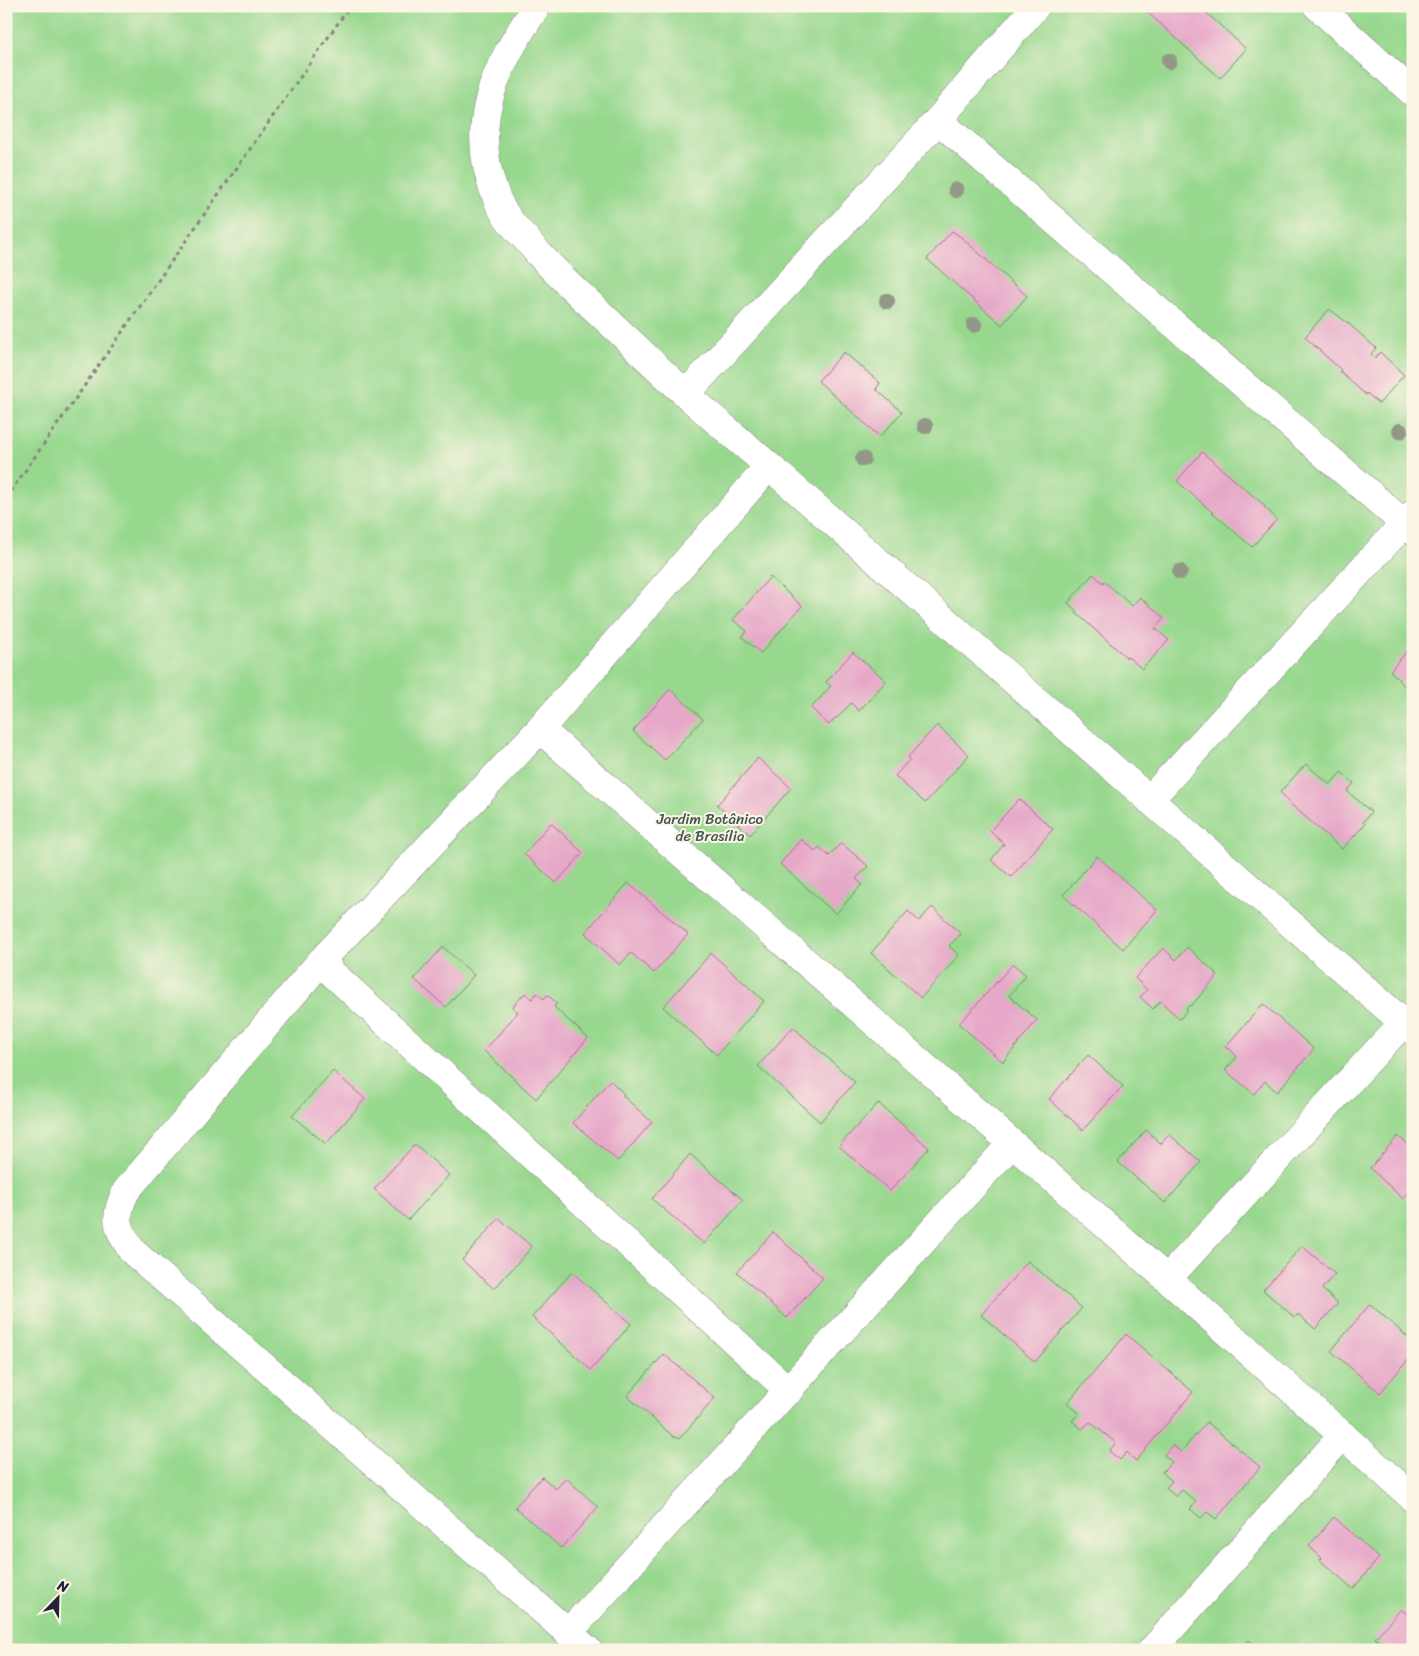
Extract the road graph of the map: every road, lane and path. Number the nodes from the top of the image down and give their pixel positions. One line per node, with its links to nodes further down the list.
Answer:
1 (350, 6): 9 (path)
2 (538, 6): 7 (street)
3 (1036, 6): 6 (street)
4 (1317, 6): 5 (street)
5 (1413, 93)
6 (938, 120): 7 (street); 10 (street)
7 (686, 394): 8 (street)
8 (770, 466): 11 (street); 12 (street)
9 (6, 498)
10 (1410, 523): 12 (street)
11 (540, 729): 13 (street); 15 (street)
12 (1149, 800): 14 (street)
13 (320, 962): 17 (street); 20 (street)
14 (1408, 1027): 16 (street)
15 (1012, 1143): 16 (street); 17 (street)
16 (1167, 1279): 18 (street)
17 (789, 1391): 20 (street)
18 (1343, 1435): 19 (street); 21 (street)
19 (1413, 1498)
20 (578, 1641)
21 (1152, 1650)

